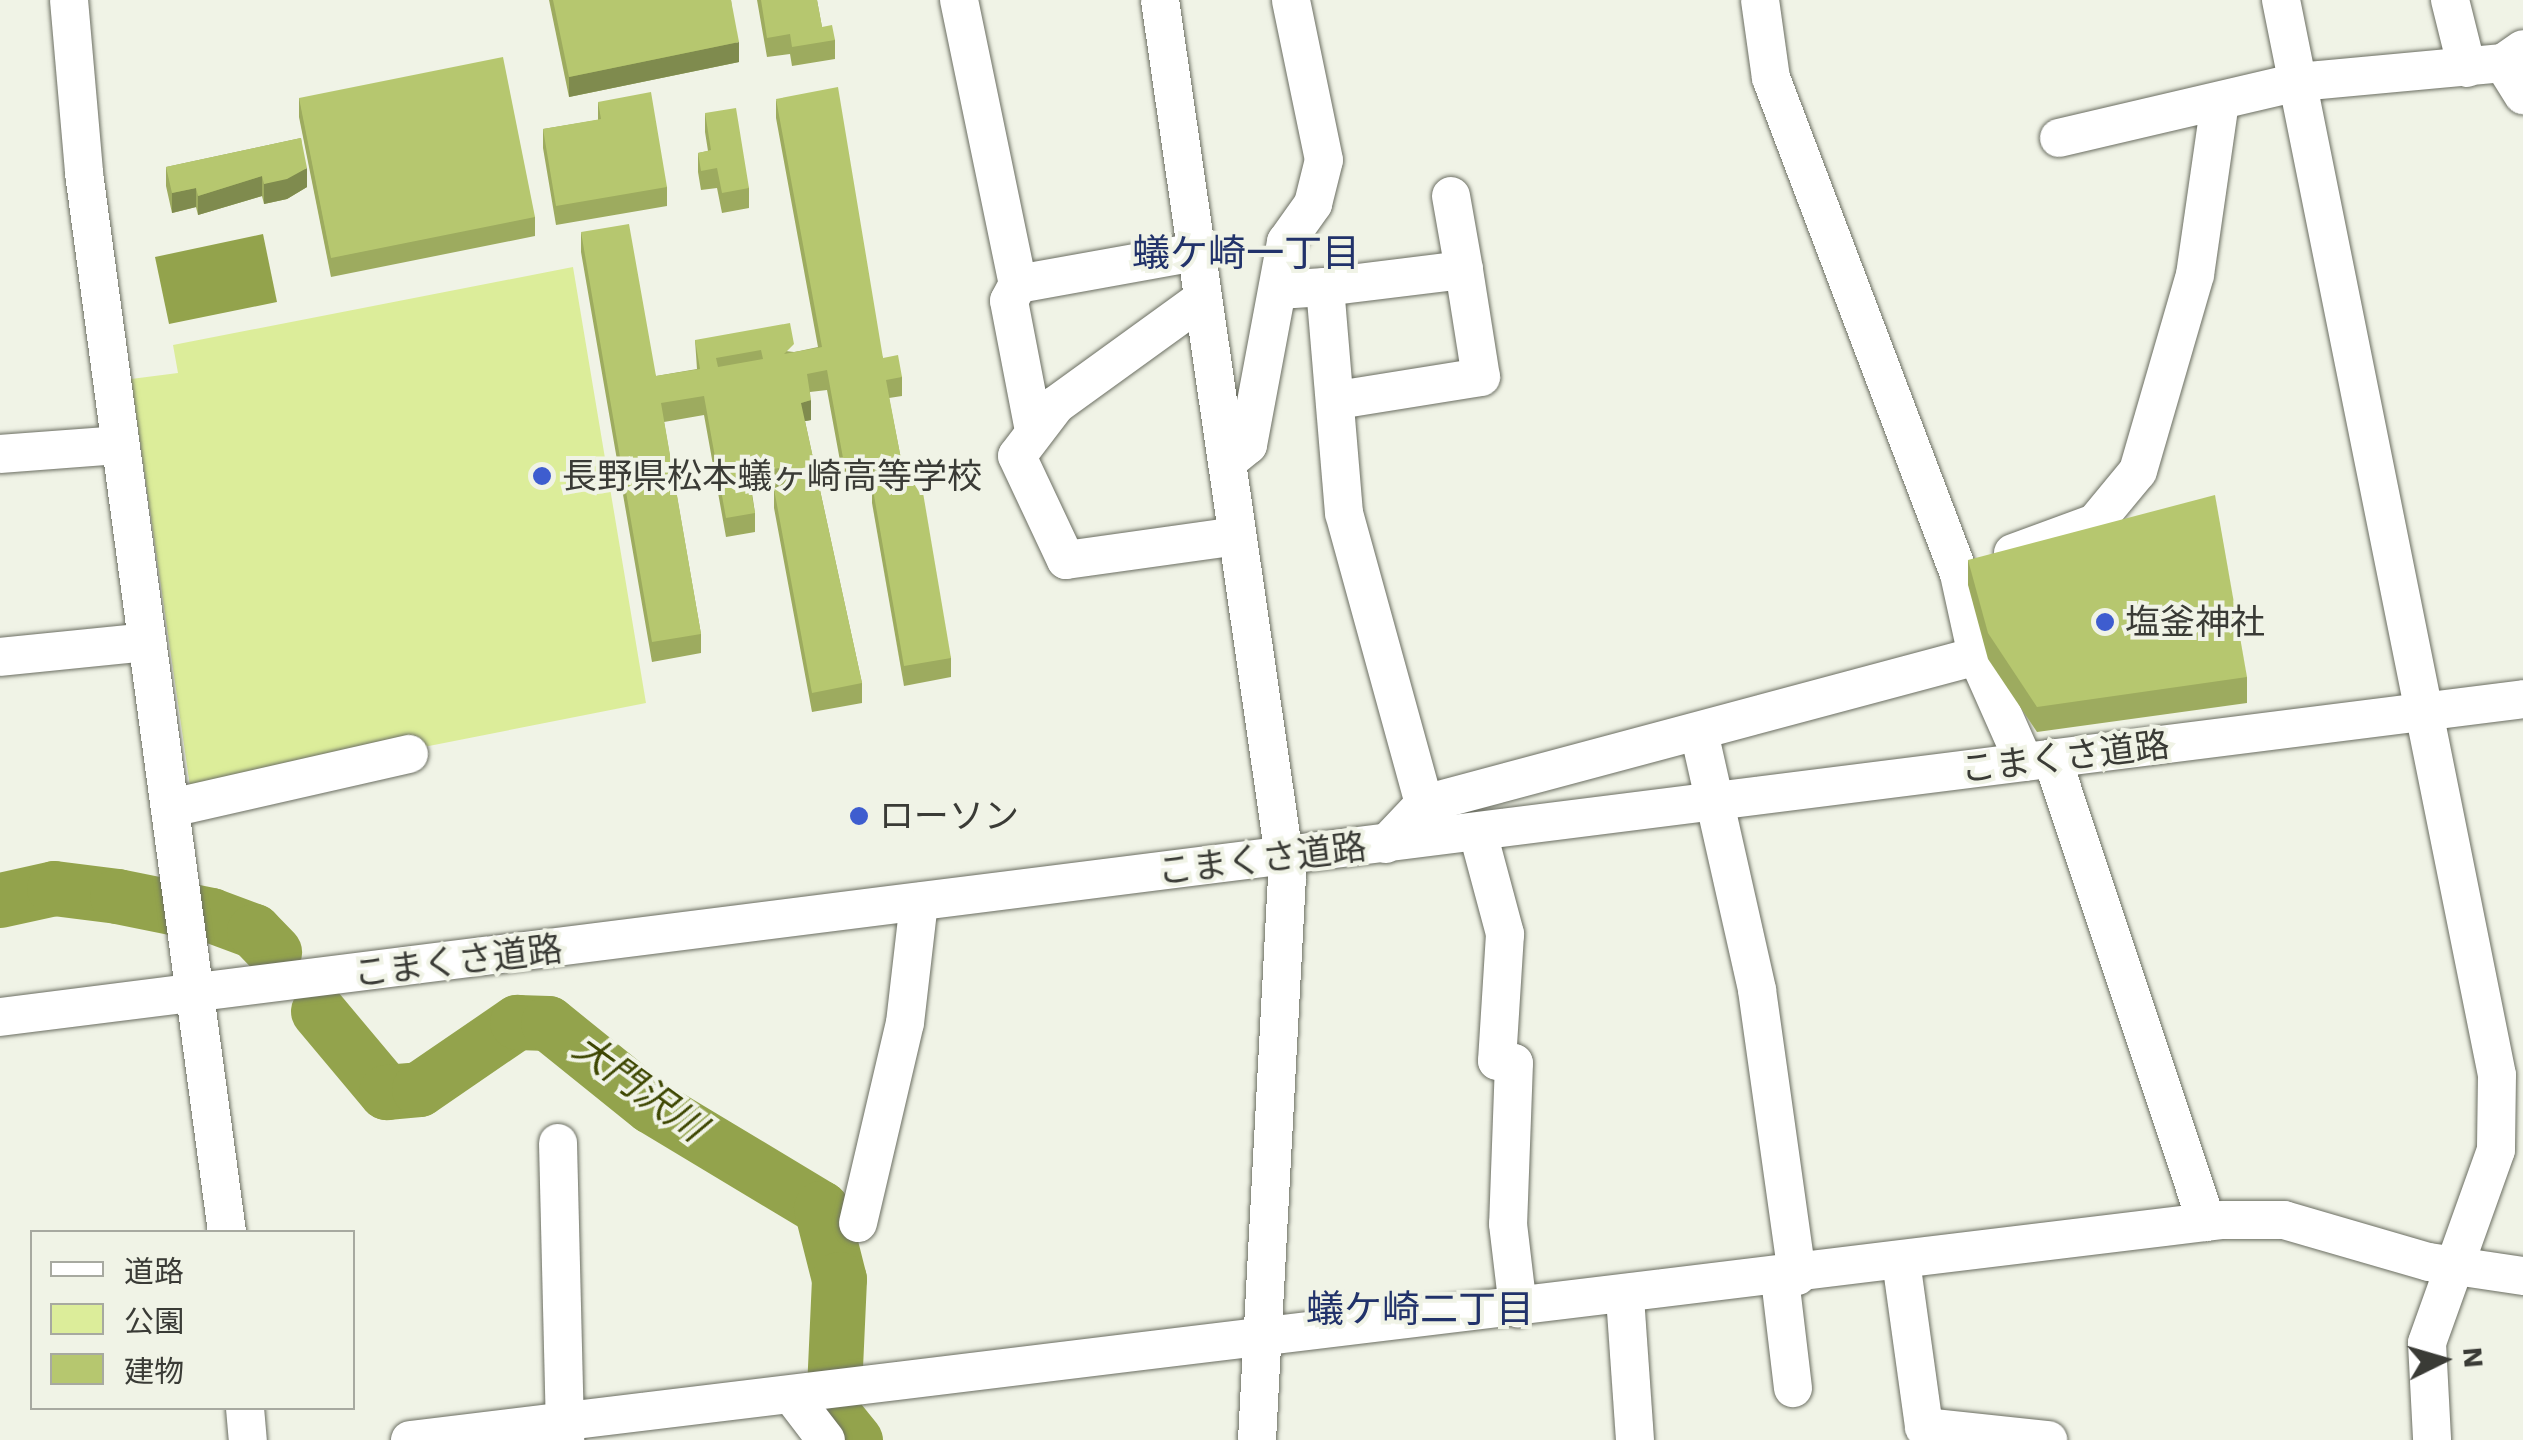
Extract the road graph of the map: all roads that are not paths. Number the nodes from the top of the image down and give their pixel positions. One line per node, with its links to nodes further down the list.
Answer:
1 (69, 0): 21 (street)
2 (959, 0): 15 (street)
3 (1160, 0): 13 (street)
4 (1291, 0): 17 (street)
5 (1760, 0): 25 (street)
6 (2280, 0): 9 (street)
7 (2450, 0): 8 (street)
8 (2504, 69): 9 (street)
9 (2298, 82): 10 (street); 30 (street)
10 (2220, 102): 11 (street); 25 (street)
11 (2059, 138)
12 (1451, 196): 14 (street)
13 (1195, 252): 15 (street); 18 (street)
14 (1464, 270): 16 (street); 19 (street)
15 (1018, 284): 20 (street)
16 (1325, 288): 17 (street); 19 (street)
17 (1278, 290): 23 (street)
18 (1202, 300): 20 (street); 23 (street)
19 (1338, 400): 35 (street)
20 (1033, 426): 24 (street)
21 (119, 444): 22 (street); 26 (street)
22 (0, 454)
23 (1227, 462): 24 (street)
24 (1236, 536): 39 (street)
25 (1959, 574): 27 (street)
26 (147, 642): 28 (street); 36 (street)
27 (1977, 656): 31 (street); 33 (street)
28 (0, 657)
29 (2523, 699): 30 (street, こまくさ道路)
30 (2426, 712): 33 (street, こまくさ道路); 48 (street)
31 (1699, 732): 34 (street); 35 (street)
32 (408, 754): 36 (street)
33 (2038, 760): 34 (street, こまくさ道路); 44 (street)
34 (1716, 801): 37 (street, こまくさ道路); 50 (street)
35 (1424, 804): 38 (street)
36 (171, 808): 41 (street)
37 (1478, 833): 38 (street, こまくさ道路); 52 (street)
38 (1386, 844): 39 (street, こまくさ道路)
39 (1285, 856): 40 (street, こまくさ道路); 53 (street)
40 (919, 902): 41 (street, こまくさ道路); 45 (street)
41 (198, 994): 42 (street, こまくさ道路); 46 (street)
42 (0, 1017)
43 (558, 1143): 57 (street)
44 (2206, 1222): 47 (street); 48 (street)
45 (858, 1223)
46 (227, 1230)
47 (1901, 1262): 50 (street); 63 (street)
48 (2460, 1262): 49 (street); 64 (street)
49 (2523, 1276)
50 (1788, 1277): 51 (street); 54 (street)
51 (1625, 1296): 52 (street); 62 (street)
52 (1518, 1308): 53 (street)
53 (1262, 1340): 55 (street); 61 (street)
54 (1794, 1388)
55 (817, 1395): 57 (street); 60 (street)
56 (246, 1410): 58 (street)
57 (563, 1432): 59 (street)
58 (248, 1440)
59 (410, 1440)
60 (826, 1440)
61 (1257, 1440)
62 (1635, 1440)
63 (2048, 1440)
64 (2432, 1440)

